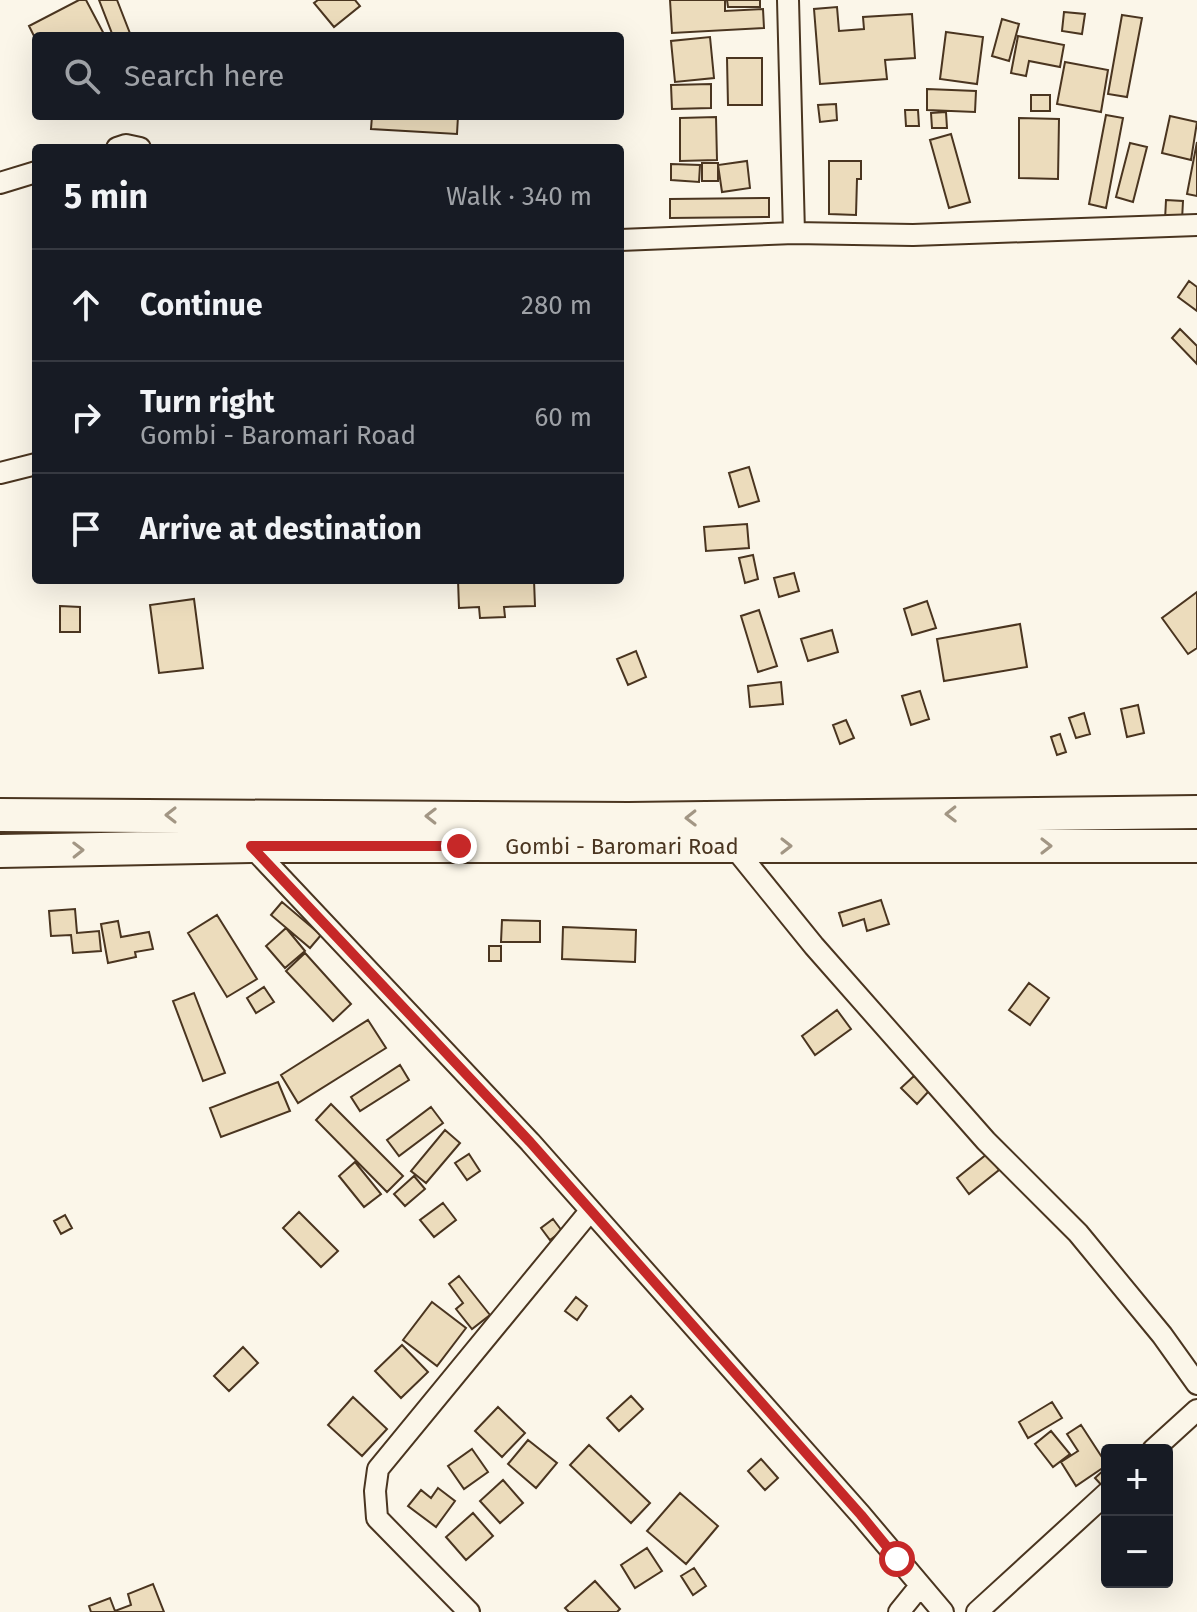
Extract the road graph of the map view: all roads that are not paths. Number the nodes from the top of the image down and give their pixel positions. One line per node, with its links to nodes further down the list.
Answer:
1 (788, 0): 5 (street)
2 (32, 173): 3 (street)
3 (0, 183)
4 (1197, 225): 5 (street)
5 (794, 233): 6 (street)
6 (624, 240)
7 (32, 465): 8 (street)
8 (0, 473)
9 (1197, 812): 11 (main road, Gombi - Baromari Road, one-way to 11)
10 (0, 815): 11 (main road, Gombi - Baromari Road, one-way to 10)
11 (628, 832): 12 (main road, Gombi - Baromari Road); 13 (main road, Gombi - Baromari Road)
12 (251, 846): 15 (main road, Gombi - Baromari Road, one-way to 12); 16 (street)
13 (733, 846): 14 (main road, Gombi - Baromari Road, one-way to 14); 17 (street)
14 (1197, 846)
15 (0, 851)
16 (590, 1211): 21 (street); 22 (street)
17 (1197, 1384)
18 (1197, 1410): 19 (street)
19 (1160, 1444)
20 (1101, 1498): 25 (street)
21 (920, 1586): 23 (street); 24 (street)
22 (469, 1612)
23 (899, 1612)
24 (943, 1612)
25 (977, 1612)

